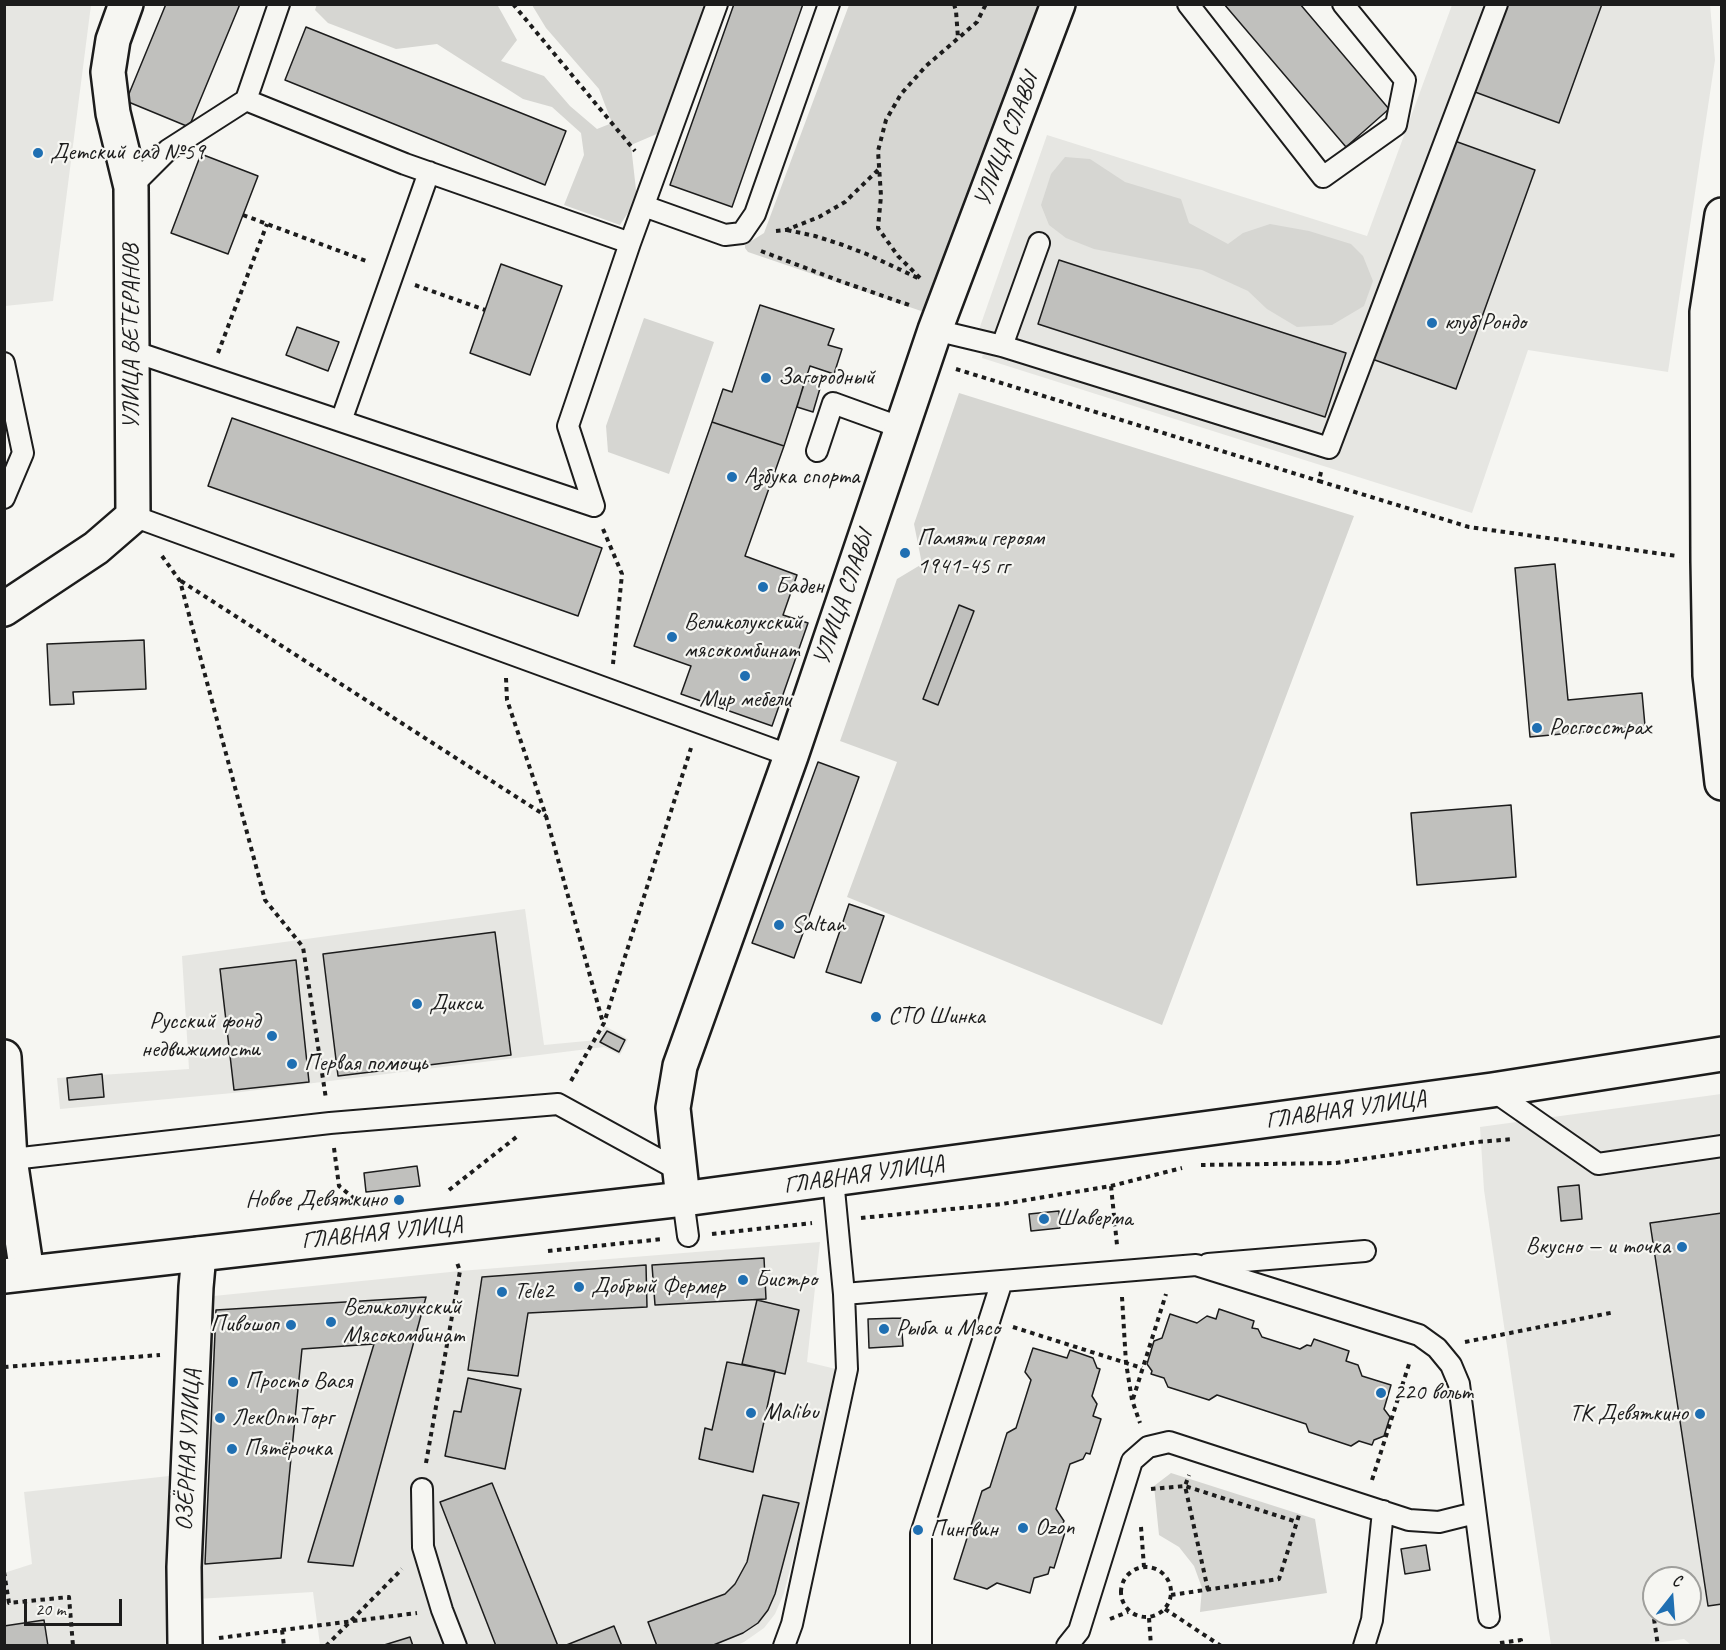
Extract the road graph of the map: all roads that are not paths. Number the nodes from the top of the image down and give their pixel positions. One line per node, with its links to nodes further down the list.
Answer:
1 (126, 4): 11 (street, УЛИЦА ВЕТЕРАНОВ)
2 (279, 4): 9 (lane)
3 (717, 4): 12 (lane)
4 (829, 4): 12 (lane)
5 (1058, 4): 16 (street, УЛИЦА СЛАВЫ)
6 (1188, 4): 7 (lane)
7 (1343, 4)
8 (1497, 4): 17 (lane)
9 (246, 100): 10 (lane); 11 (lane)
10 (429, 172): 14 (lane); 20 (lane)
11 (131, 188): 18 (street, УЛИЦА ВЕТЕРАНОВ)
12 (644, 206): 14 (lane)
13 (1722, 215): 27 (street)
14 (630, 243): 20 (lane)
15 (1039, 243): 17 (lane)
16 (936, 328): 17 (lane); 21 (street, УЛИЦА СЛАВЫ)
17 (1002, 346)
18 (132, 351): 20 (lane); 24 (street, УЛИЦА ВЕТЕРАНОВ)
19 (4, 363): 23 (lane)
20 (341, 421)
21 (902, 428): 22 (lane); 26 (street, УЛИЦА СЛАВЫ)
22 (817, 451)
23 (4, 498)
24 (133, 516): 25 (street); 26 (lane)
25 (4, 609)
26 (791, 756): 34 (street, УЛИЦА СЛАВЫ)
27 (1722, 783)
28 (1722, 1054): 30 (street, ГЛАВНАЯ УЛИЦА)
29 (4, 1057): 32 (street)
30 (1492, 1090): 31 (lane); 33 (street, ГЛАВНАЯ УЛИЦА)
31 (1722, 1146)
32 (7, 1159): 34 (lane); 39 (street)
33 (833, 1179): 34 (street, ГЛАВНАЯ УЛИЦА); 41 (lane)
34 (682, 1185): 35 (lane); 37 (street, ГЛАВНАЯ УЛИЦА)
35 (688, 1236)
36 (1365, 1251): 38 (lane)
37 (199, 1254): 39 (street, ГЛАВНАЯ УЛИЦА); 46 (street, ОЗЁРНАЯ УЛИЦА)
38 (1196, 1265): 40 (lane); 44 (lane)
39 (16, 1274)
40 (1002, 1281): 41 (lane); 49 (lane)
41 (844, 1294): 48 (lane)
42 (422, 1489): 47 (lane)
43 (1383, 1511): 44 (lane); 50 (lane); 51 (lane)
44 (1475, 1514): 45 (lane)
45 (1489, 1617)
46 (185, 1644)
47 (456, 1646)
48 (784, 1646)
49 (921, 1646)
50 (1067, 1646)
51 (1364, 1646)

